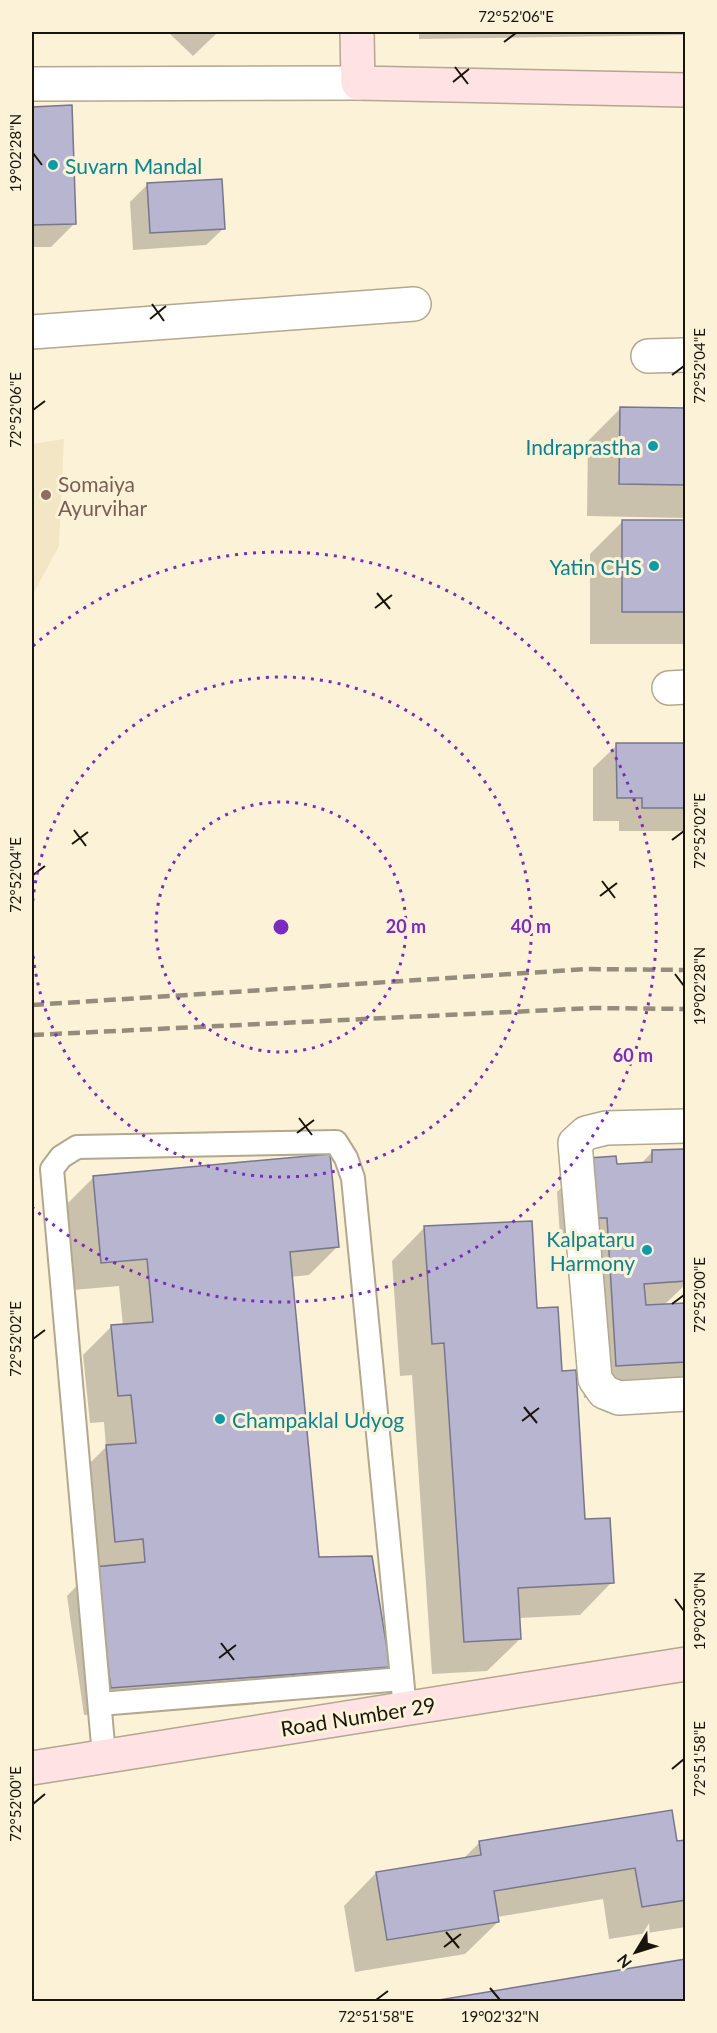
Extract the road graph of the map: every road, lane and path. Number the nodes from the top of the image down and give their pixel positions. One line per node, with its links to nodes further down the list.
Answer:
1 (357, 32): 2 (main road)
2 (358, 83): 3 (street); 4 (main road)
3 (32, 84)
4 (686, 90)
5 (414, 304): 6 (street)
6 (32, 332)
7 (686, 355): 8 (street)
8 (648, 356)
9 (686, 1126): 10 (street)
10 (686, 1394)
11 (686, 1664): 12 (main road, Road Number 29)
12 (403, 1694): 13 (lane); 13 (lane); 14 (main road, Road Number 29)
13 (100, 1704): 14 (lane)
14 (104, 1756): 15 (main road, Road Number 29)
15 (32, 1768)

